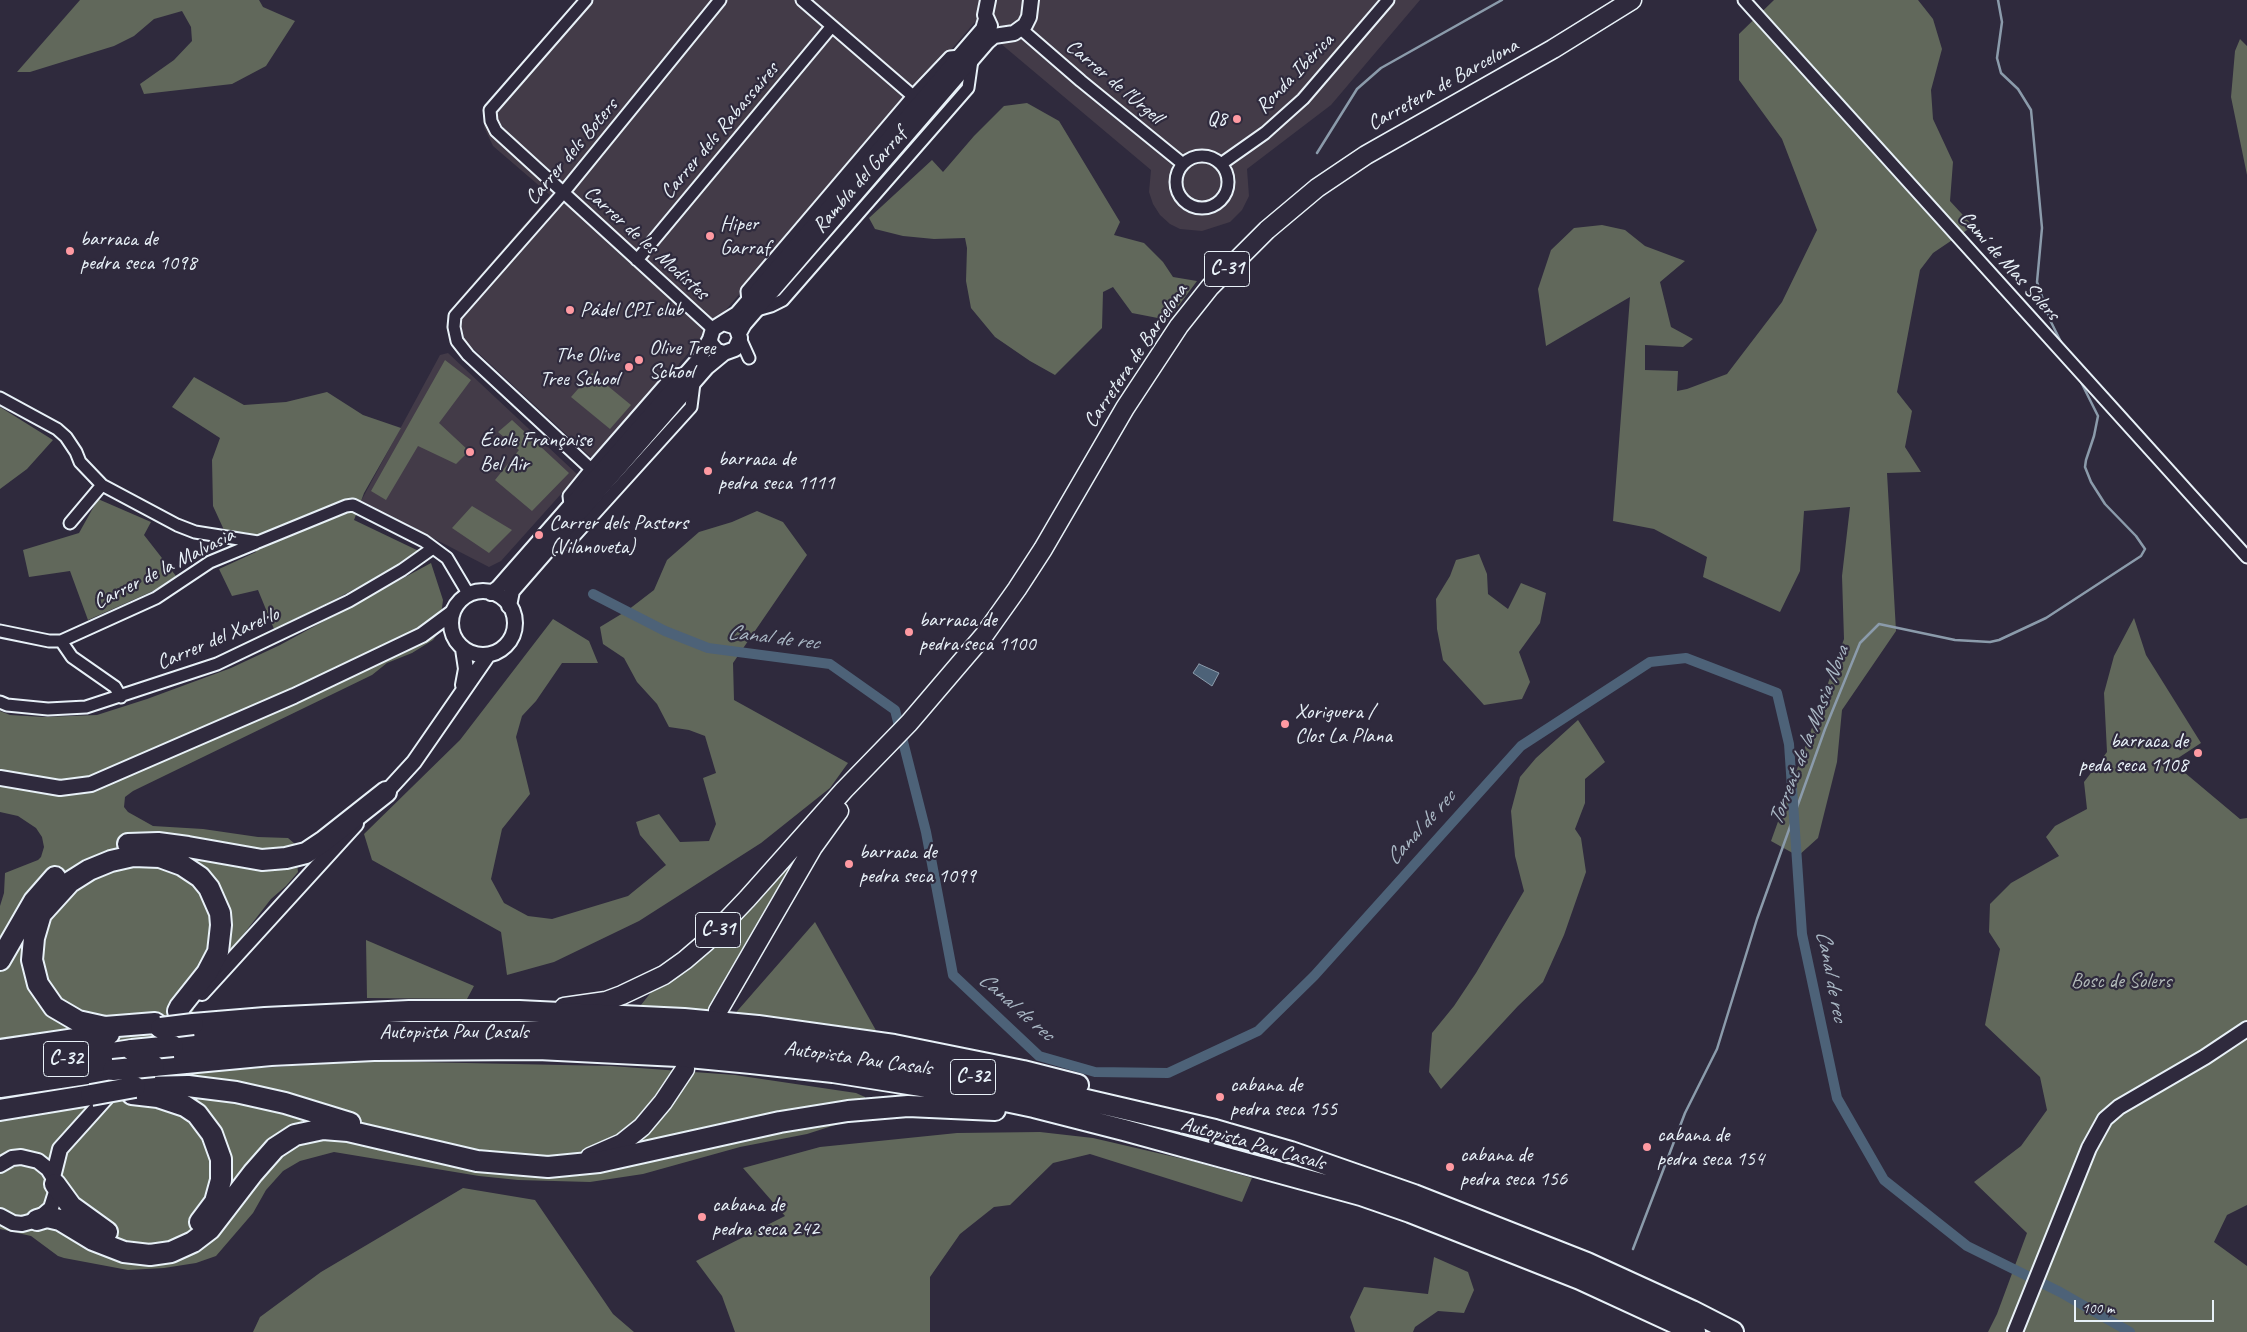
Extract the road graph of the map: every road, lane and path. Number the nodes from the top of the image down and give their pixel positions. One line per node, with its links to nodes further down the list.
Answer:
1 (586, 0): 17 (street, Carrer de les Modistes)
2 (720, 0): 17 (street, Carrer dels Boters)
3 (802, 0): 10 (street)
4 (988, 0): 9 (street, Rambla del Garraf)
5 (1388, 0): 16 (street, Ronda Ibèrica)
6 (1632, 0): 44 (highway, Carretera de Barcelona / C-31)
7 (1744, 0): 31 (street, Camí de Mas Solers)
8 (1029, 2): 11 (street)
9 (986, 19): 12 (street); 13 (street, Rambla del Garraf)
10 (832, 26): 14 (street); 18 (street, Carrer dels Rabassaires)
11 (1021, 29): 12 (street, Rambla del Garraf); 15 (street, Carrer de l'Urgell)
12 (1006, 34): 13 (street, Rambla del Garraf)
13 (966, 58): 14 (street, Rambla del Garraf); 19 (street, Rambla del Garraf); 19 (street, Rambla del Garraf)
14 (913, 96): 19 (street, Rambla del Garraf)
15 (1183, 164): 16 (street); 16 (street)
16 (1221, 164)
17 (564, 193): 18 (street, Carrer de les Modistes); 25 (street, Carrer dels Boters)
18 (637, 260): 20 (street, Carrer de les Modistes)
19 (752, 306): 20 (street, Rambla del Garraf); 21 (street, Rambla del Garraf)
20 (715, 330): 21 (street); 22 (street); 23 (street, Rambla del Garraf)
21 (740, 336): 22 (street)
22 (727, 353): 23 (street, Rambla del Garraf)
23 (689, 379): 25 (street, Rambla del Garraf); 27 (street, Rambla del Garraf); 34 (street, Rambla del Garraf)
24 (0, 398): 26 (street)
25 (591, 469): 27 (street, Rambla del Garraf)
26 (102, 485): 28 (street); 29 (street)
27 (570, 506): 32 (street, Rambla del Garraf)
28 (70, 523)
29 (258, 542): 30 (street, Carrer de la Malvasia); 38 (street, Carrer de la Malvasia)
30 (433, 548): 33 (street, Carrer de la Malvasia); 41 (street, Carrer del Xarel·lo)
31 (2247, 557)
32 (495, 590): 33 (street); 34 (street)
33 (469, 595): 35 (street)
34 (509, 606): 40 (street)
35 (453, 612): 37 (street); 39 (street)
36 (0, 631): 38 (street, Carrer de la Malvasia)
37 (422, 635): 39 (street); 45 (street)
38 (61, 640): 41 (street)
39 (459, 644): 40 (street); 42 (street)
40 (488, 655): 42 (street)
41 (121, 697): 43 (street, Carrer del Xarel·lo)
42 (460, 697): 46 (street)
43 (0, 702)
44 (868, 767): 48 (highway, C-31); 49 (highway, C-31)
45 (0, 778)
46 (386, 792): 47 (highway); 50 (street)
47 (0, 960)
48 (519, 1011): 50 (highway); 60 (highway)
49 (718, 1011)
50 (186, 1021): 51 (highway, bridge); 51 (highway); 61 (street)
51 (156, 1027): 53 (highway)
52 (2247, 1029): 72 (street)
53 (0, 1050)
54 (686, 1069): 65 (highway)
55 (0, 1070): 60 (highway, Autopista Pau Casals / C-32, bridge)
56 (0, 1087): 59 (highway, Autopista Pau Casals / C-32, bridge)
57 (133, 1091): 58 (highway, bridge); 62 (highway); 66 (highway)
58 (0, 1110)
59 (1124, 1130): 65 (highway); 70 (highway, Autopista Pau Casals / C-32)
60 (1214, 1130): 71 (highway, Autopista Pau Casals / C-32)
61 (60, 1149): 63 (street); 66 (street)
62 (435, 1151): 65 (highway); 68 (highway)
63 (31, 1158): 64 (street); 66 (street)
64 (0, 1165)
65 (548, 1166)
66 (54, 1180): 68 (street)
67 (0, 1216): 69 (street)
68 (37, 1220): 69 (street)
69 (7, 1224)
70 (1694, 1332)
71 (1733, 1332)
72 (2015, 1332)

